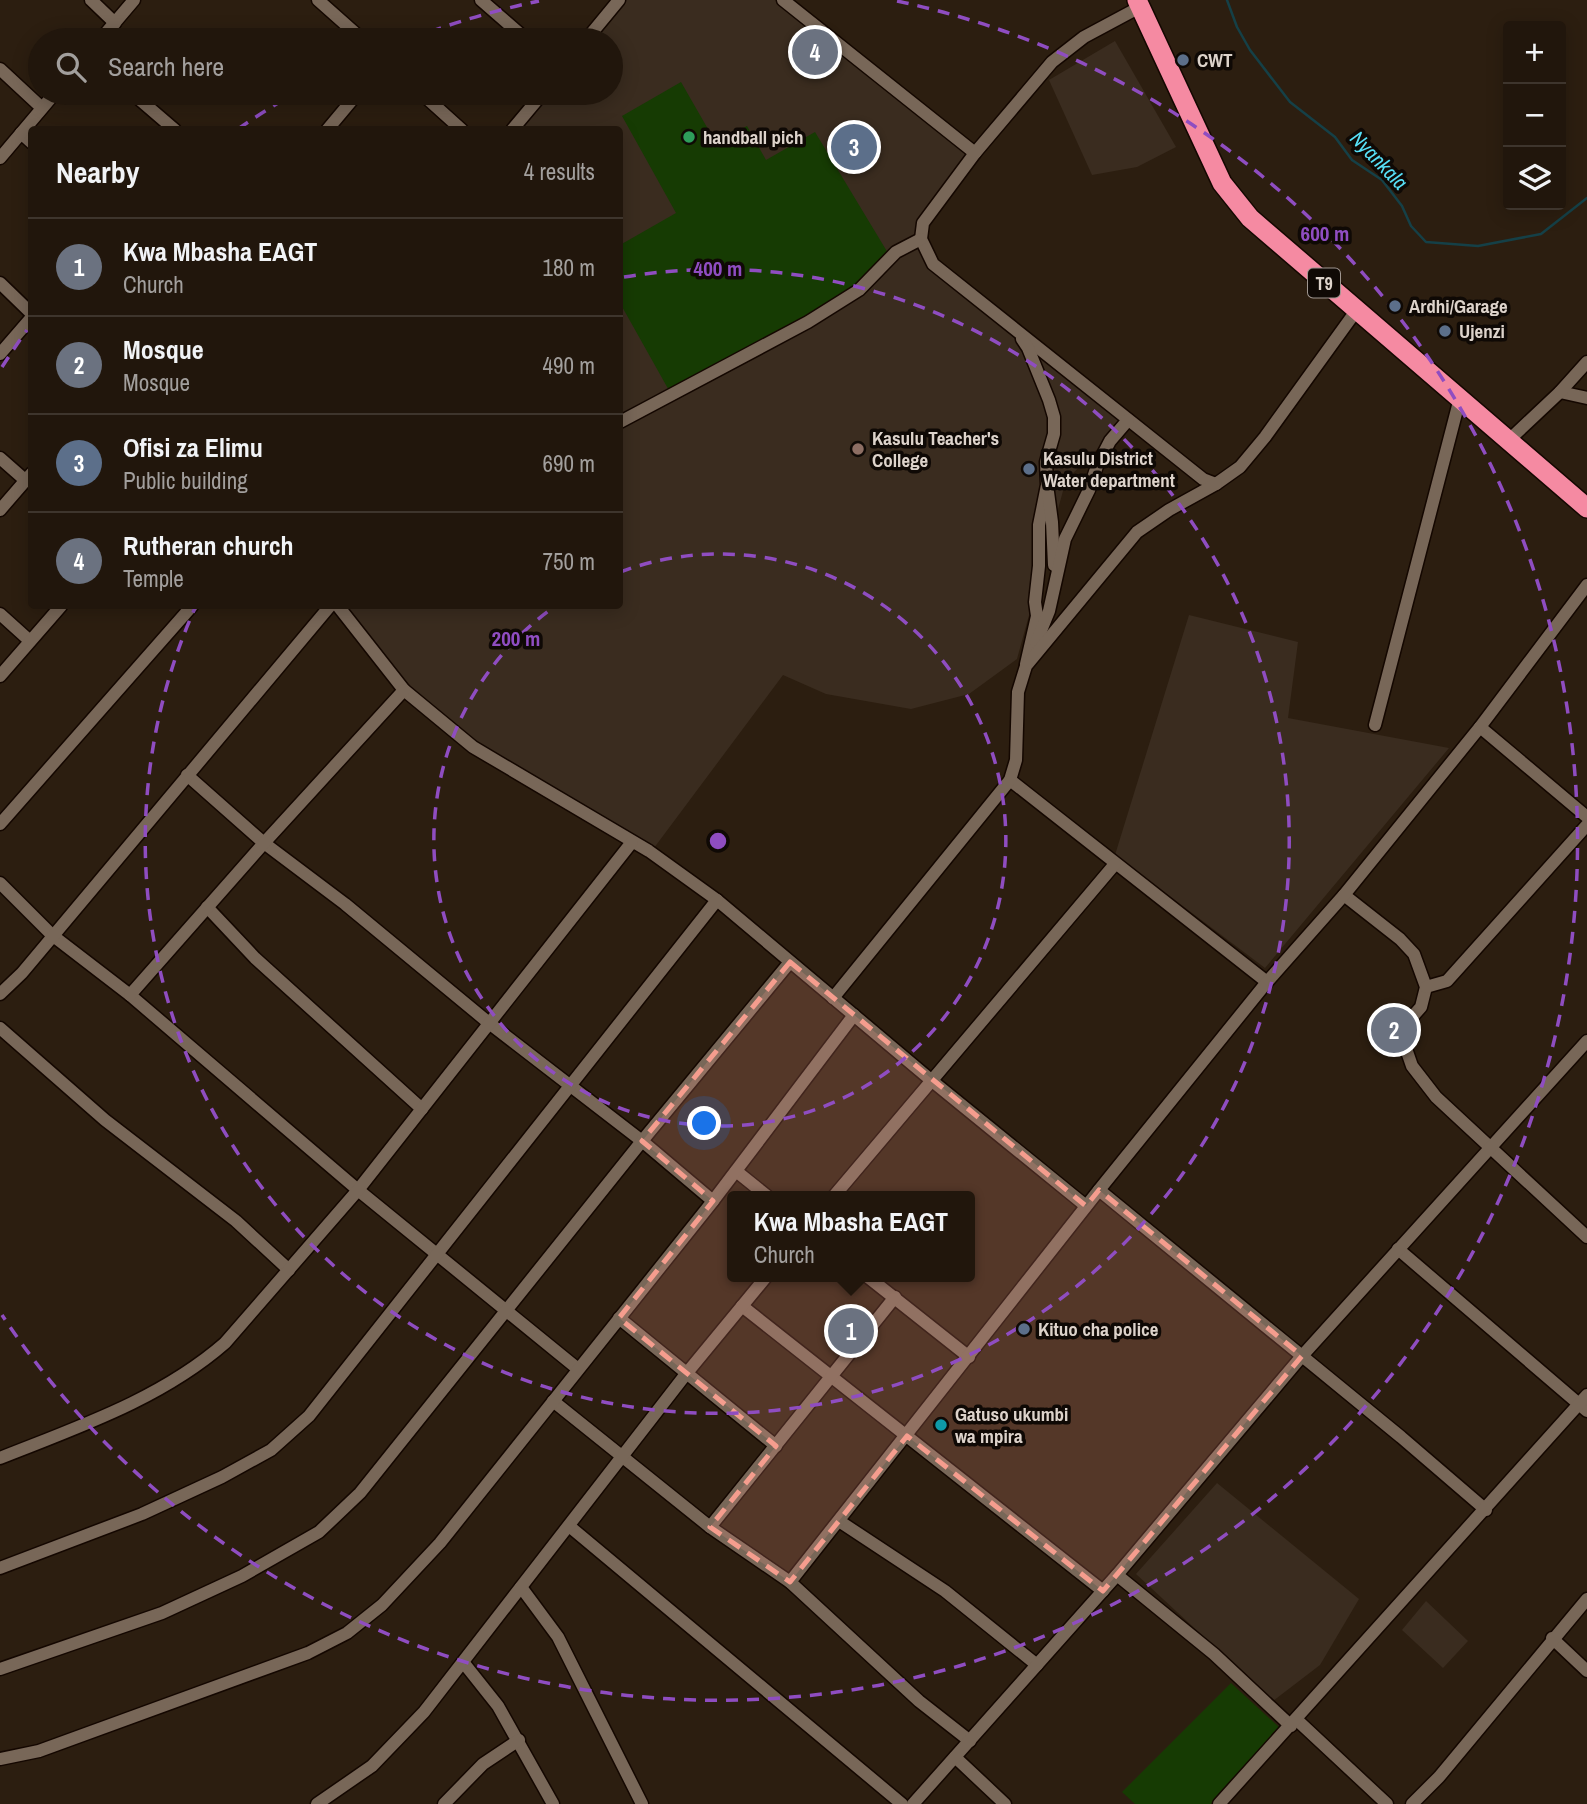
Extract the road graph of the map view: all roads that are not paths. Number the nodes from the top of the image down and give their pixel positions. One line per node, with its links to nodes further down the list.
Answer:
1 (91, 0): 8 (street)
2 (134, 0): 8 (street)
3 (318, 0): 10 (street)
4 (481, 0): 11 (street)
5 (620, 0): 12 (street)
6 (783, 0): 28 (street)
7 (1138, 4): 28 (street); 32 (highway, T9)
8 (115, 23): 9 (street)
9 (111, 28)
10 (350, 28)
11 (513, 28)
12 (596, 28)
13 (0, 69): 14 (street)
14 (28, 95)
15 (39, 105): 21 (street)
16 (45, 105): 21 (street)
17 (146, 105): 22 (street)
18 (348, 105): 23 (street)
19 (434, 105): 24 (street)
20 (533, 105): 25 (street)
21 (42, 108): 26 (street)
22 (169, 126)
23 (330, 126)
24 (458, 126)
25 (516, 126)
26 (21, 133): 27 (street); 29 (street)
27 (28, 139)
28 (975, 153): 30 (street)
29 (0, 158)
30 (921, 239): 35 (street); 41 (street)
31 (0, 283): 33 (street)
32 (1356, 311): 39 (highway, T9); 46 (street)
33 (28, 312)
34 (28, 321): 36 (street)
35 (1018, 333): 42 (street); 47 (street)
36 (0, 354)
37 (1587, 362): 38 (street)
38 (1560, 392): 40 (street); 43 (street)
39 (1460, 398): 43 (highway, T9); 61 (street)
40 (1587, 398)
41 (623, 420)
42 (1128, 420): 46 (street); 50 (street)
43 (1509, 440): 48 (highway, T9)
44 (0, 458): 45 (street)
45 (28, 476): 49 (street)
46 (1216, 484): 58 (street)
47 (1047, 485): 50 (street); 58 (street)
48 (1587, 508)
49 (0, 510)
50 (1056, 576): 58 (street)
51 (1587, 585): 62 (street)
52 (58, 609): 57 (street)
53 (189, 609): 66 (street)
54 (327, 609): 63 (street)
55 (340, 609): 60 (street)
56 (0, 614): 57 (street)
57 (30, 641): 59 (street)
58 (1027, 660): 64 (street)
59 (0, 676)
60 (404, 690): 68 (street); 69 (street)
61 (1375, 725)
62 (1480, 727): 65 (street); 72 (street)
63 (187, 775): 69 (street); 75 (street)
64 (1010, 780): 70 (street); 81 (street)
65 (1587, 817)
66 (0, 824)
67 (1587, 825): 78 (street)
68 (632, 842): 73 (street); 83 (street)
69 (264, 843): 74 (street); 83 (street)
70 (1115, 864): 77 (street); 86 (street)
71 (0, 883): 75 (street)
72 (1345, 895): 77 (street); 78 (street)
73 (717, 900): 76 (street); 87 (street)
74 (207, 908): 80 (street); 88 (street)
75 (52, 935): 79 (street); 80 (street)
76 (790, 962): 81 (street); 89 (street)
77 (1267, 982): 93 (street)
78 (1426, 987): 90 (street)
79 (0, 994)
80 (130, 995): 92 (street)
81 (832, 998): 82 (street)
82 (853, 1015): 86 (street); 91 (street)
83 (489, 1023): 87 (street); 88 (street)
84 (0, 1028): 101 (street)
85 (1587, 1041): 90 (street)
86 (931, 1080): 95 (street); 97 (street)
87 (569, 1085): 89 (street); 100 (street)
88 (422, 1109): 92 (street)
89 (642, 1141): 96 (street); 106 (street)
90 (1489, 1147): 98 (street); 99 (street)
91 (736, 1171): 94 (street); 96 (street)
92 (358, 1190): 100 (street); 101 (street)
93 (1099, 1190): 97 (street); 108 (street)
94 (761, 1191)
95 (838, 1191)
96 (713, 1201): 107 (street)
97 (1086, 1206): 109 (street)
98 (1587, 1237)
99 (1398, 1248): 108 (street); 114 (street)
100 (436, 1254): 106 (street); 123 (street)
101 (289, 1270): 117 (street)
102 (762, 1282): 105 (street)
103 (875, 1282): 104 (street)
104 (895, 1297): 109 (street); 112 (street)
105 (742, 1306): 111 (street); 112 (street)
106 (505, 1312): 110 (street); 132 (street)
107 (619, 1318): 110 (street); 111 (street)
108 (1302, 1356): 119 (street); 124 (street)
109 (969, 1357): 115 (street)
110 (578, 1369): 113 (street)
111 (686, 1374): 116 (street); 118 (street)
112 (833, 1377): 115 (street); 116 (street)
113 (552, 1401): 118 (street); 138 (street)
114 (1585, 1403): 119 (street)
115 (907, 1436): 120 (street); 127 (street)
116 (776, 1446): 122 (street)
117 (0, 1458)
118 (623, 1458): 121 (street); 122 (street)
119 (1486, 1510): 134 (street)
120 (839, 1521): 125 (street); 131 (street)
121 (569, 1526): 126 (street); 143 (street)
122 (710, 1527): 125 (street)
123 (0, 1568)
124 (1117, 1574): 127 (street); 134 (street)
125 (790, 1582): 136 (street)
126 (522, 1587): 130 (street); 142 (street)
127 (1103, 1591): 131 (street)
128 (1587, 1600): 129 (street)
129 (1552, 1638): 133 (street); 148 (street)
130 (463, 1662): 135 (street); 139 (street)
131 (1037, 1665): 136 (street)
132 (0, 1669)
133 (1587, 1671)
134 (1294, 1723): 146 (street); 147 (street)
135 (519, 1740): 140 (street); 141 (street)
136 (970, 1741): 137 (street)
137 (955, 1757): 144 (street); 145 (street)
138 (0, 1759)
139 (317, 1804)
140 (444, 1804)
141 (553, 1804)
142 (642, 1804)
143 (902, 1804)
144 (913, 1804)
145 (1005, 1804)
146 (1219, 1804)
147 (1387, 1804)
148 (1412, 1804)

